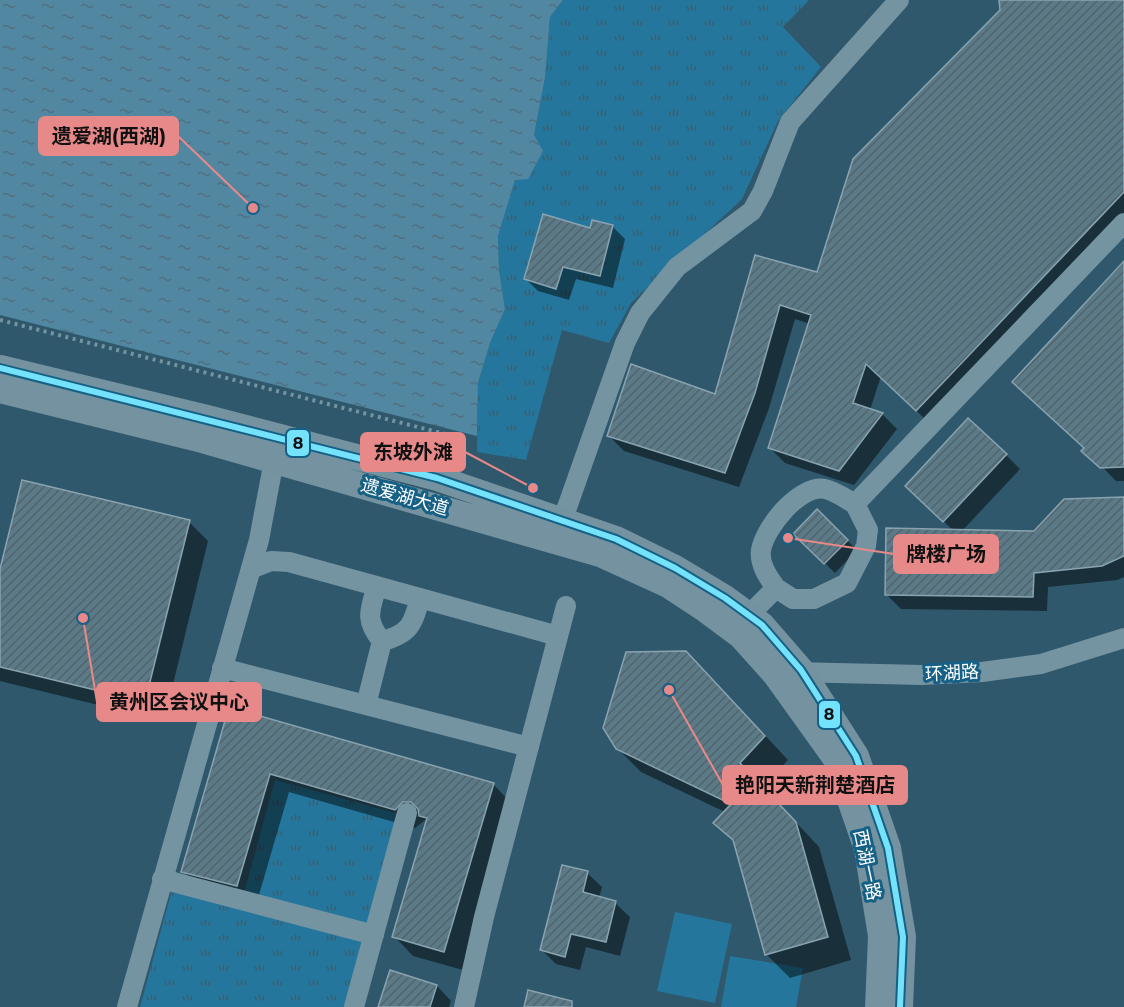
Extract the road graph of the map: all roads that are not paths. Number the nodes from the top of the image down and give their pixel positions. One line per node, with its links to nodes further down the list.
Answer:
1 (898, 0): 7 (lane)
2 (1124, 223): 6 (lane)
3 (0, 368): 7 (main road, 遗爱湖大道)
4 (0, 390): 5 (main road, 遗爱湖大道)
5 (274, 460): 7 (main road, 遗爱湖大道); 8 (lane)
6 (855, 504): 10 (lane); 10 (lane)
7 (559, 531): 13 (main road, 遗爱湖大道)
8 (251, 569): 9 (lane); 17 (lane)
9 (377, 586): 11 (lane); 16 (lane)
10 (776, 588): 13 (lane)
11 (420, 598): 14 (lane); 16 (lane)
12 (566, 606): 14 (lane)
13 (741, 623): 18 (main road, 遗爱湖大道); 19 (main road, 遗爱湖大道)
14 (558, 636): 21 (lane)
15 (1124, 638): 18 (lane, 环湖路)
16 (382, 641): 20 (lane)
17 (222, 668): 20 (lane); 23 (lane)
18 (801, 670): 19 (lane, 环湖路); 29 (main road, 西湖一路)
19 (775, 674): 28 (main road, 西湖一路)
20 (366, 705): 21 (lane)
21 (529, 747): 27 (lane)
22 (407, 813): 24 (lane)
23 (162, 879): 24 (lane); 25 (lane)
24 (374, 935): 26 (lane)
25 (127, 1007)
26 (354, 1007)
27 (464, 1007)
28 (879, 1007)
29 (900, 1007)

